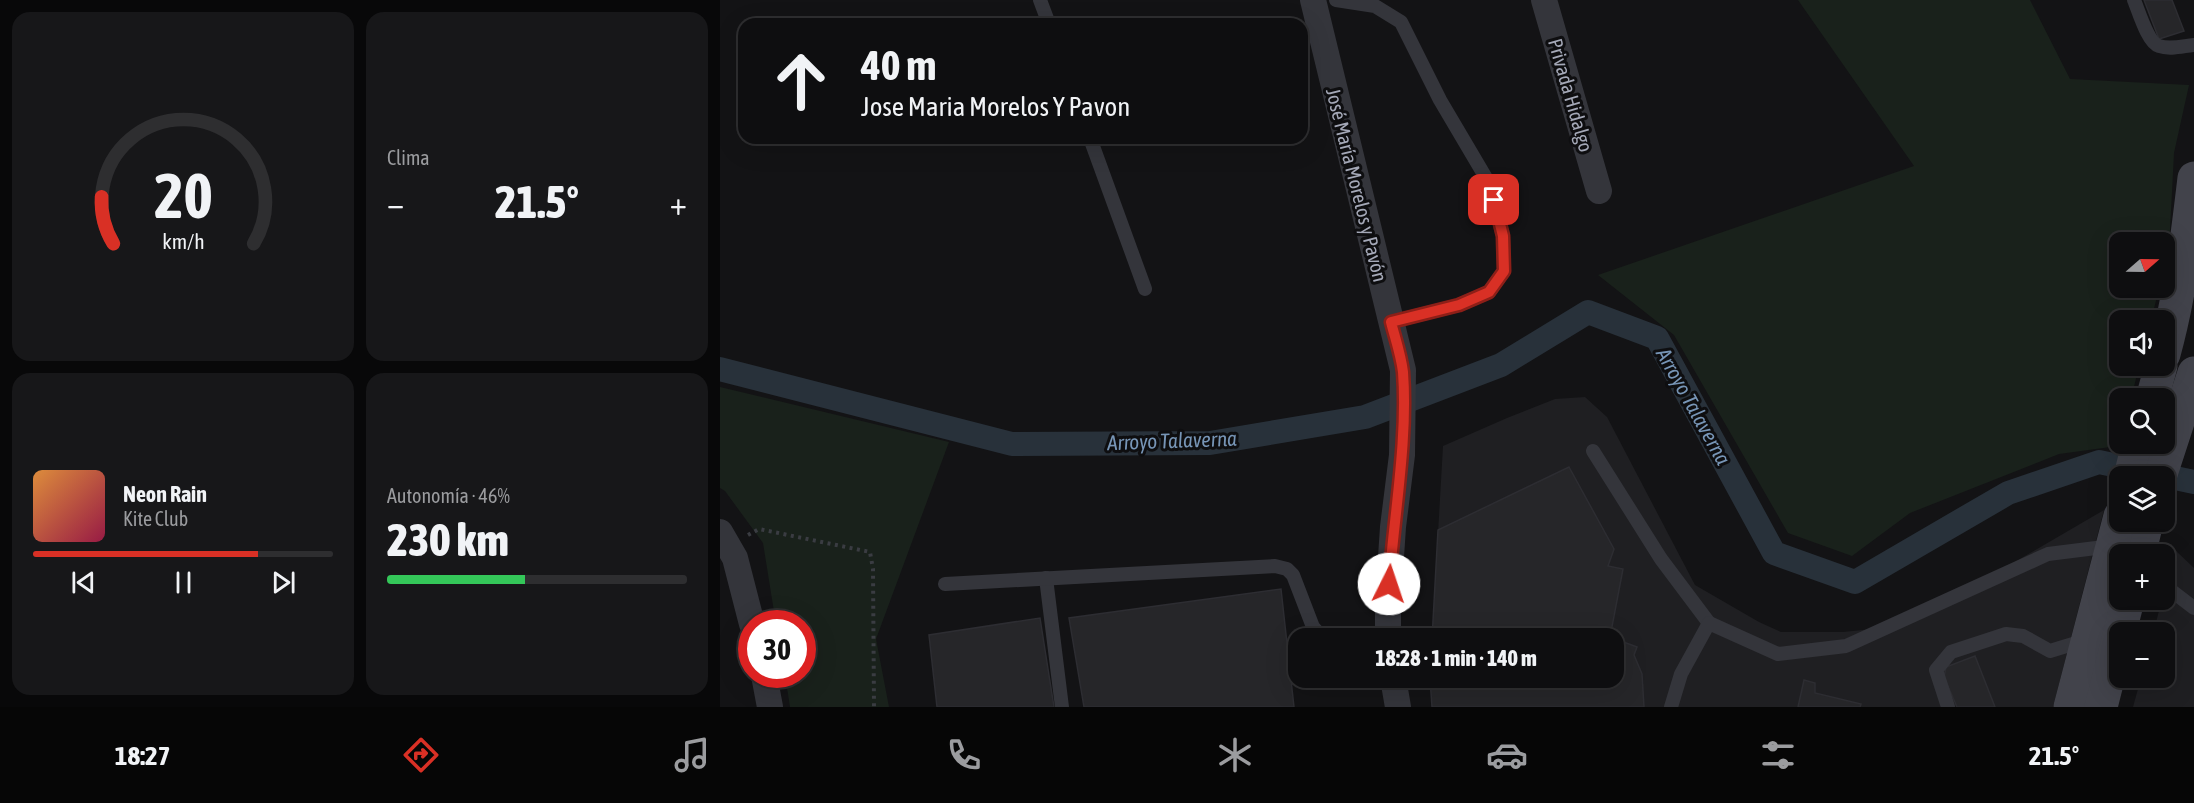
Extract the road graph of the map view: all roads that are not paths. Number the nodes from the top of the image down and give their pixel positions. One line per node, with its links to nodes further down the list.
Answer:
1 (1040, 0): 5 (lane)
2 (1544, 0): 9 (street, Privada Hidalgo)
3 (2134, 0): 6 (lane)
4 (1322, 1): 12 (street, José María Morelos y Pavón); 12 (lane)
5 (1046, 18)
6 (2194, 45)
7 (1092, 144): 10 (lane)
8 (2194, 178): 11 (main road)
9 (1599, 191)
10 (1145, 289)
11 (2175, 313)
12 (1391, 322): 27 (street, José María Morelos y Pavón)
13 (2194, 373): 14 (main road)
14 (2182, 425): 16 (main road)
15 (1593, 451): 25 (lane)
16 (2165, 466)
17 (2133, 533): 25 (lane); 28 (main road)
18 (724, 539): 23 (street)
19 (1047, 578): 20 (lane); 26 (lane); 32 (lane)
20 (945, 584)
21 (2175, 593): 22 (lane)
22 (2194, 608)
23 (749, 610)
24 (2125, 610): 37 (main road)
25 (1709, 623): 34 (lane)
26 (1314, 628)
27 (1388, 628)
28 (2088, 639): 35 (lane); 36 (main road)
29 (766, 688): 31 (street)
30 (1395, 688): 33 (street)
31 (770, 707)
32 (1062, 707)
33 (1398, 707)
34 (1671, 707)
35 (1948, 707)
36 (2070, 707)
37 (2101, 707)

